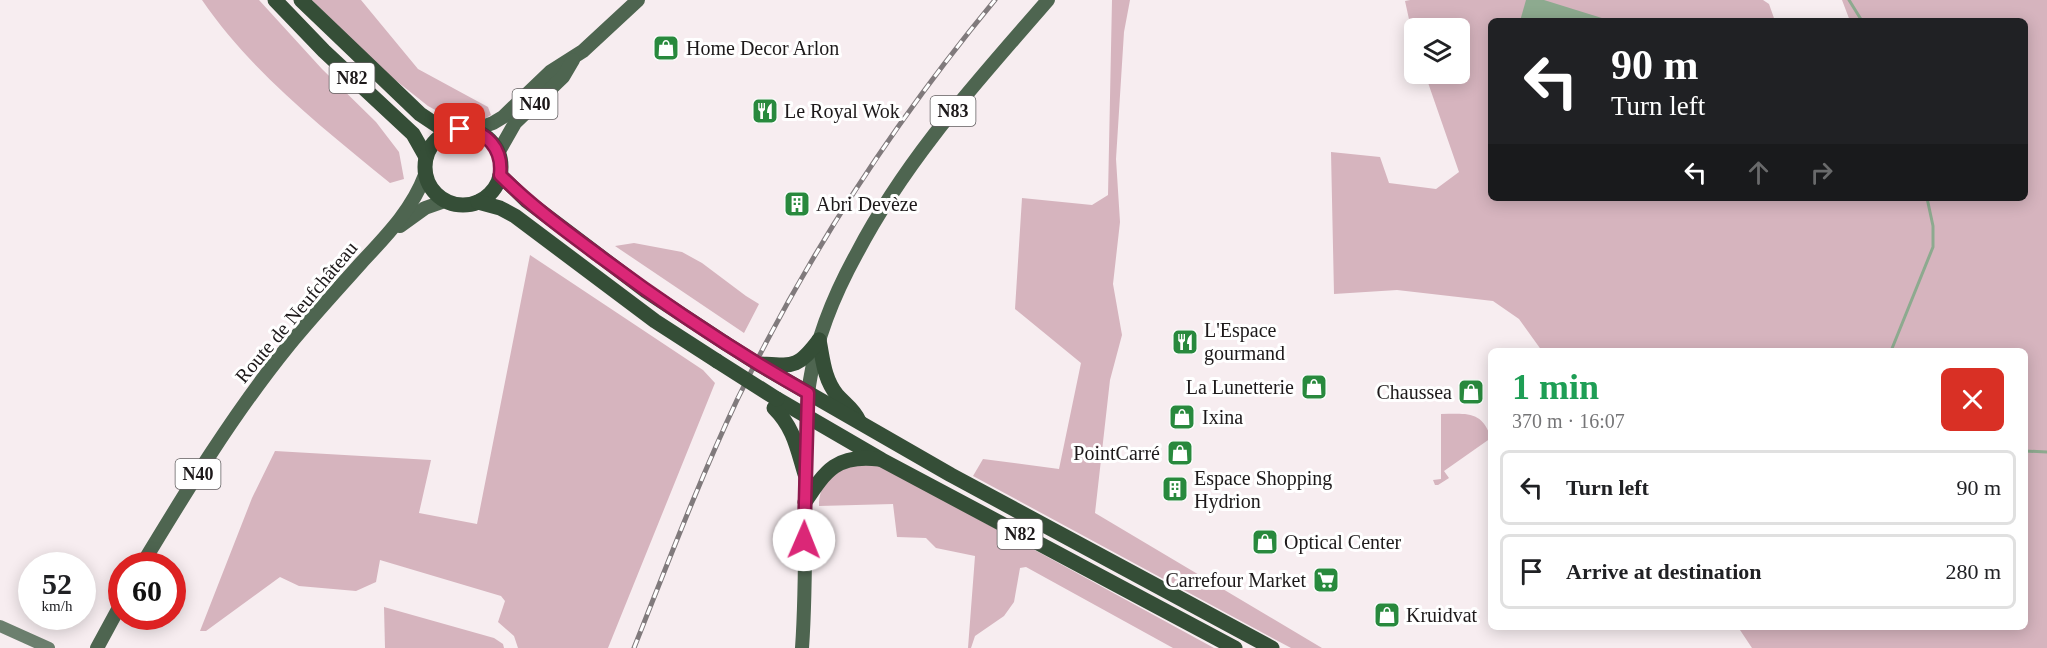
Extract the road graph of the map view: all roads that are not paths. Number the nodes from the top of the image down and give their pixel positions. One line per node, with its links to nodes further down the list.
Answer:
1 (275, 0): 9 (highway, N82)
2 (301, 0): 7 (highway, N82)
3 (638, 0): 5 (main road, N40)
4 (1048, 0): 15 (main road, N83)
5 (575, 58): 6 (main road, N40); 8 (main road, N40)
6 (474, 130): 7 (highway, N40); 8 (highway)
7 (447, 132): 9 (highway)
8 (498, 153): 11 (highway)
9 (426, 157): 10 (highway, N40)
10 (425, 175): 12 (highway); 14 (main road, Route de Neufchâteau / N40)
11 (500, 175): 13 (highway); 16 (highway, N82, bridge)
12 (445, 201): 13 (highway, N40); 14 (main road, Route de Neufchâteau / N40)
13 (478, 202): 18 (highway, bridge)
14 (386, 236): 24 (main road, Route de Neufchâteau / N40)
15 (819, 340): 16 (highway); 17 (main road, N83); 20 (highway)
16 (758, 364): 17 (highway, N82)
17 (808, 393): 19 (main road, N83); 20 (highway, N82)
18 (775, 403): 19 (highway, N82); 22 (highway)
19 (806, 417): 21 (highway, N82); 22 (main road, N83)
20 (860, 424): 31 (highway, N82)
21 (882, 460): 23 (highway); 30 (highway, N82)
22 (805, 474): 23 (main road, N83)
23 (805, 502): 29 (main road, N83)
24 (150, 552)
25 (0, 626): 27 (street)
26 (108, 628): 28 (main road)
27 (49, 648)
28 (97, 648)
29 (802, 648)
30 (1235, 648)
31 (1272, 648)

